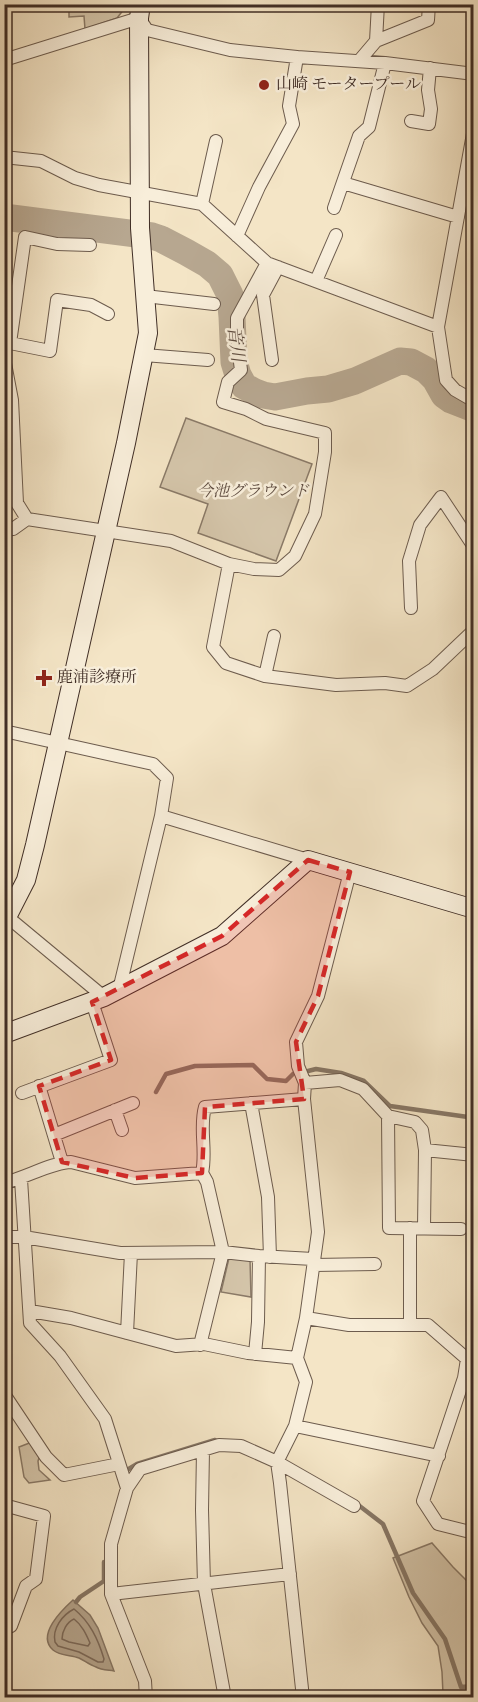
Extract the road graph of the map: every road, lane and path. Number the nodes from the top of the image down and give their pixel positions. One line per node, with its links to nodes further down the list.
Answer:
1 (378, 4): 4 (street)
2 (429, 4): 4 (street)
3 (140, 11): 5 (street); 6 (street); 16 (street)
4 (376, 40): 7 (street)
5 (297, 57): 7 (street); 21 (street)
6 (4, 60)
7 (359, 61): 8 (street)
8 (385, 63): 9 (street); 15 (street)
9 (430, 68): 10 (street); 11 (street)
10 (474, 74)
11 (411, 121)
12 (474, 128): 19 (street)
13 (216, 141): 17 (street)
14 (4, 156): 16 (street)
15 (343, 183): 18 (street); 19 (street)
16 (140, 193): 17 (street); 25 (street)
17 (202, 204): 21 (street)
18 (334, 208)
19 (458, 217): 28 (street)
20 (336, 235): 24 (street)
21 (237, 236): 23 (street)
22 (90, 245): 29 (street)
23 (272, 265): 24 (street); 33 (street); 40 (street)
24 (316, 281): 28 (street)
25 (145, 296): 26 (street); 30 (street)
26 (214, 304)
27 (108, 314): 29 (street)
28 (438, 327): 34 (street)
29 (7, 342)
30 (144, 355): 32 (street); 38 (street)
31 (4, 358): 35 (street)
32 (208, 360)
33 (272, 360)
34 (474, 400)
35 (9, 431): 36 (street)
36 (27, 519): 37 (street); 38 (street)
37 (4, 530)
38 (105, 530): 40 (street); 46 (street)
39 (474, 547): 41 (street)
40 (229, 564): 44 (street)
41 (411, 608)
42 (474, 630): 44 (street)
43 (274, 636): 44 (street)
44 (265, 676)
45 (4, 731): 46 (street)
46 (58, 743): 47 (street); 51 (street)
47 (161, 816): 48 (street); 52 (street)
48 (308, 860): 49 (street); 52 (street)
49 (350, 872): 50 (street); 54 (street)
50 (474, 909)
51 (5, 917): 52 (street)
52 (105, 996): 53 (street); 55 (street)
53 (4, 1034)
54 (305, 1083): 57 (street); 61 (street)
55 (39, 1086): 56 (street); 63 (street)
56 (22, 1093)
57 (304, 1099): 59 (street); 78 (street)
58 (133, 1103): 60 (street)
59 (251, 1103): 67 (street); 77 (street)
60 (115, 1110): 62 (street); 63 (street)
61 (388, 1116): 64 (street); 70 (street)
62 (122, 1130)
63 (54, 1135): 66 (street)
64 (426, 1150): 65 (street); 71 (street)
65 (474, 1155)
66 (62, 1162): 67 (street); 68 (street)
67 (202, 1173): 75 (street)
68 (21, 1179): 69 (street); 73 (street)
69 (4, 1183)
70 (410, 1228): 71 (street); 82 (street)
71 (424, 1228): 72 (street)
72 (461, 1229)
73 (24, 1236): 74 (street); 76 (street); 80 (street)
74 (4, 1237)
75 (224, 1252): 76 (street); 77 (street); 84 (street)
76 (131, 1253): 83 (street)
77 (264, 1257): 78 (street); 85 (street)
78 (313, 1262): 79 (street); 81 (street)
79 (375, 1264)
80 (30, 1311): 83 (street); 93 (street)
81 (306, 1318): 82 (street); 86 (street)
82 (410, 1325): 87 (street)
83 (127, 1334): 84 (street)
84 (200, 1345): 85 (street)
85 (255, 1354): 86 (street)
86 (297, 1358): 89 (street)
87 (470, 1360): 91 (street)
88 (4, 1394): 93 (street)
89 (295, 1426): 91 (street); 92 (street)
90 (203, 1450): 92 (street); 94 (street); 99 (street)
91 (439, 1456): 97 (street)
92 (277, 1462): 96 (street); 98 (street)
93 (119, 1464): 94 (street)
94 (127, 1488): 100 (street)
95 (4, 1505): 101 (street)
96 (354, 1506)
97 (474, 1533)
98 (290, 1574): 99 (street); 104 (street)
99 (204, 1584): 100 (street); 103 (street)
100 (111, 1593): 102 (street)
101 (4, 1629)
102 (146, 1698)
103 (225, 1698)
104 (303, 1698)

